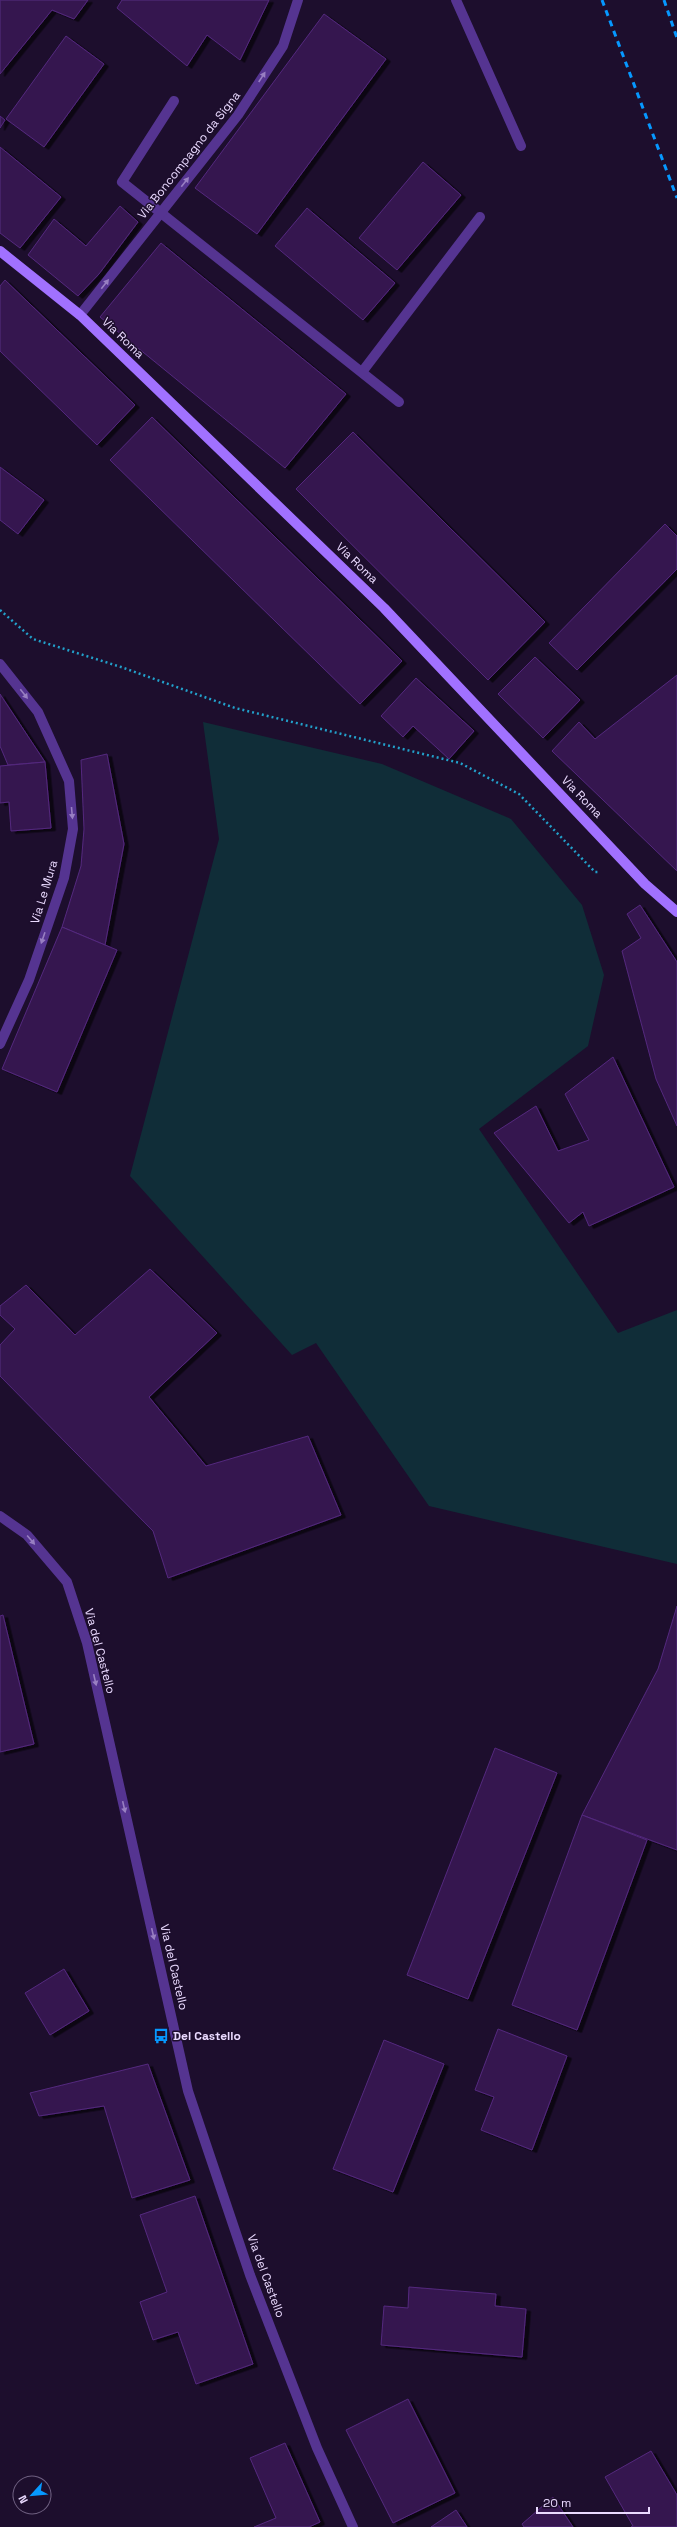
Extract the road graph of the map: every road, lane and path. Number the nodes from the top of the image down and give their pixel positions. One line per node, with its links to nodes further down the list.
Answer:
1 (298, 0): 5 (street, Via Boncompagno da Signa, one-way to 1)
2 (456, 0): 4 (street)
3 (174, 101): 5 (street)
4 (522, 146)
5 (162, 212): 8 (street, Via Boncompagno da Signa, one-way to 5); 9 (street)
6 (480, 217): 9 (street)
7 (0, 251): 8 (main road, Via Roma)
8 (80, 315): 13 (main road, Via Roma)
9 (362, 372): 10 (street)
10 (399, 402)
11 (0, 610): 13 (path)
12 (0, 664): 15 (street, Via Le Mura, one-way to 15)
13 (631, 868): 14 (main road, Via Roma)
14 (677, 912)
15 (0, 1044)
16 (0, 1516): 17 (street, Via del Castello, one-way to 17)
17 (353, 2527)

